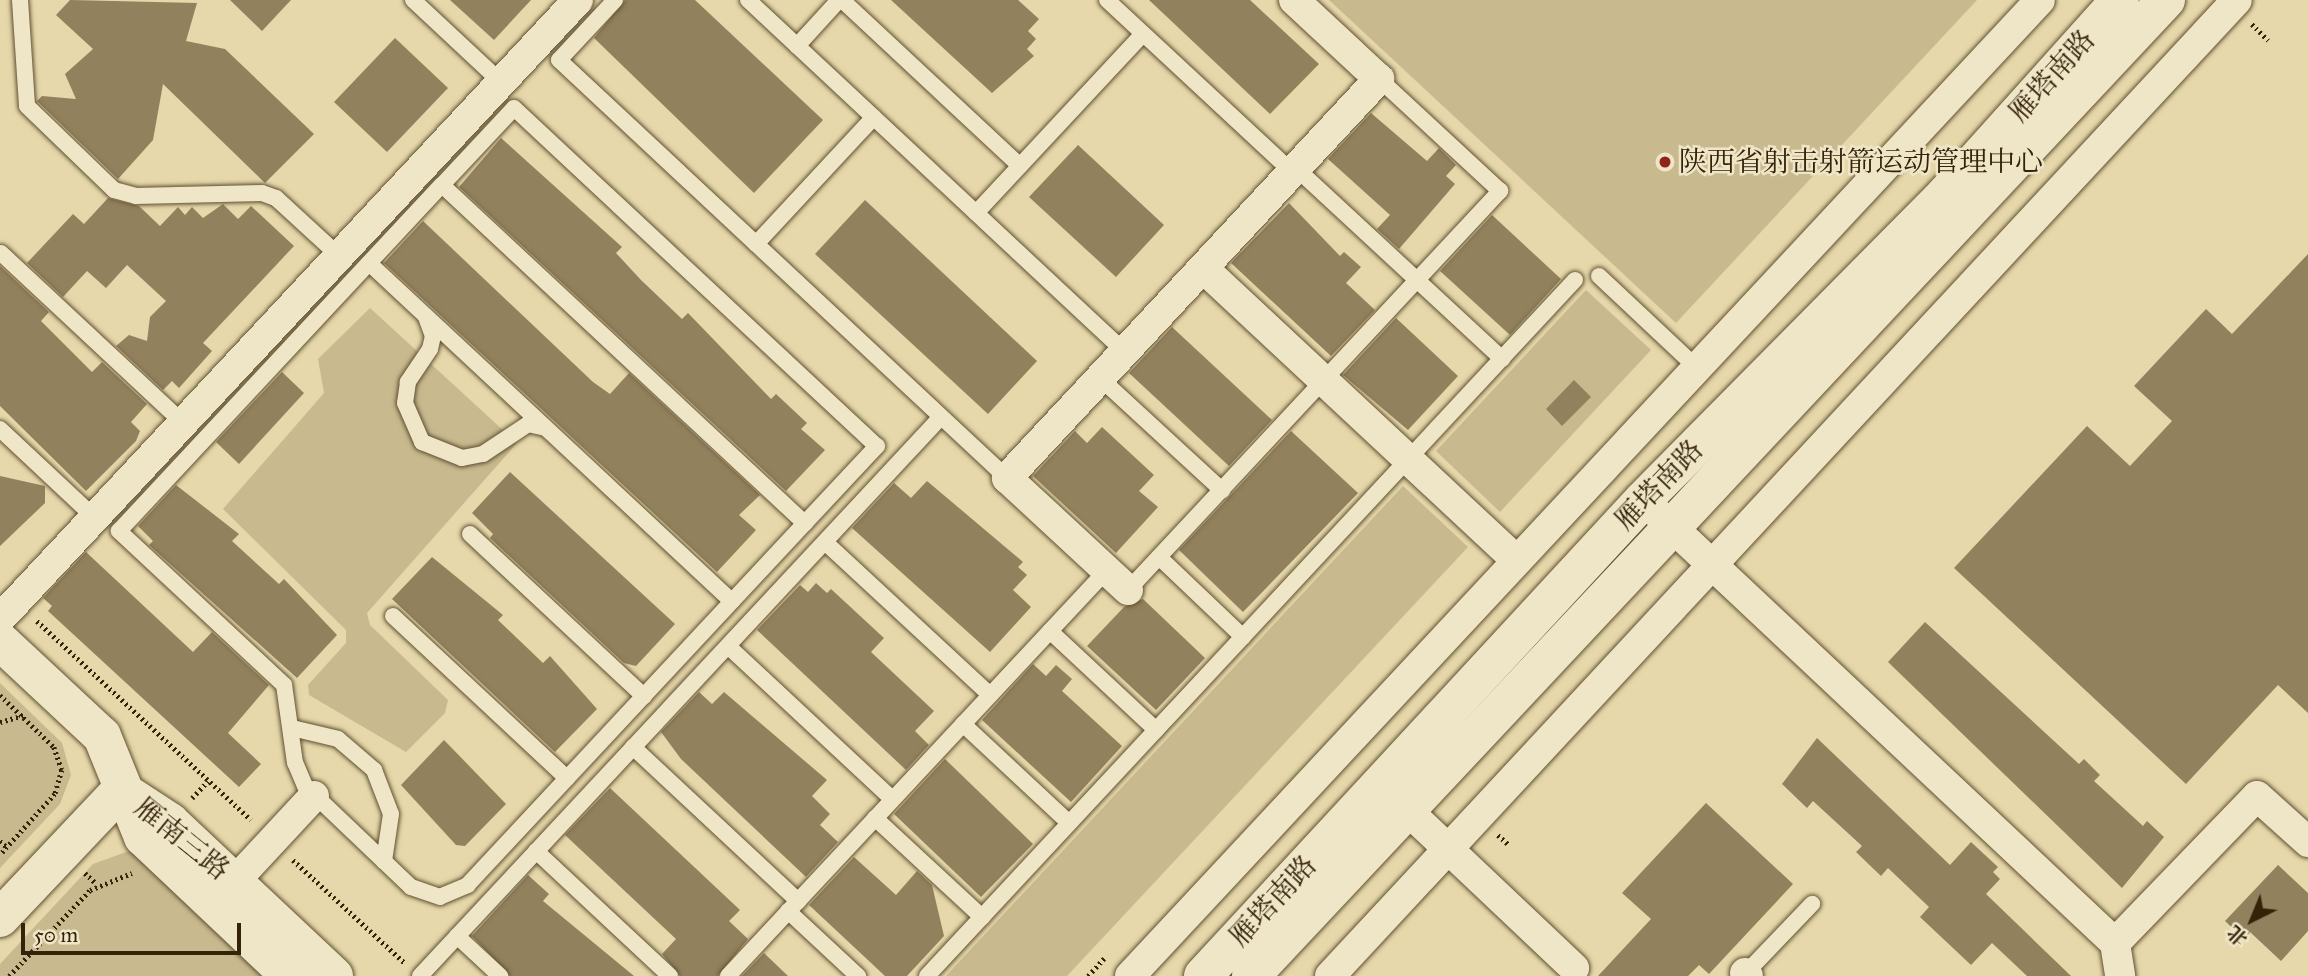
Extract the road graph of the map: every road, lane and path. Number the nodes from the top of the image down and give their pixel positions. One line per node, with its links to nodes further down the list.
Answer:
1 (20, 0): 24 (lane)
2 (413, 0): 16 (lane)
3 (578, 0): 16 (street)
4 (615, 0): 22 (lane)
5 (748, 0): 14 (lane)
6 (841, 0): 14 (lane); 18 (lane)
7 (1107, 0): 13 (lane)
8 (1294, 0): 15 (street)
9 (2040, 0): 33 (street)
10 (2120, 0): 43 (main road, 雁塔南路)
11 (2166, 0): 43 (main road, 雁塔南路)
12 (2237, 0): 50 (street)
13 (1143, 34): 18 (lane); 19 (lane)
14 (797, 46): 17 (lane)
15 (1379, 79): 19 (street); 29 (lane)
16 (501, 82): 24 (street)
17 (874, 117): 21 (lane); 22 (lane)
18 (1020, 166): 21 (lane)
19 (1294, 170): 26 (street); 29 (lane)
20 (442, 185): 25 (lane); 45 (lane); 45 (lane)
21 (976, 213): 31 (lane)
22 (755, 244): 36 (lane)
23 (1, 254): 37 (lane)
24 (339, 256): 37 (street)
25 (369, 263): 30 (lane); 64 (lane)
26 (1203, 268): 31 (street); 35 (street)
27 (1599, 276): 33 (lane)
28 (1576, 280): 32 (lane)
29 (1417, 281): 32 (lane); 35 (lane)
30 (420, 310): 39 (lane); 39 (lane)
31 (1125, 352): 34 (street)
32 (1502, 359): 40 (lane)
33 (1697, 368): 49 (street)
34 (1100, 378): 41 (street); 42 (lane)
35 (1324, 381): 40 (street); 42 (lane)
36 (941, 417): 41 (lane); 47 (lane)
37 (183, 423): 44 (street)
38 (0, 429): 44 (lane)
39 (551, 432): 53 (lane)
40 (1408, 459): 49 (street); 57 (lane)
41 (1007, 478): 51 (street)
42 (1222, 491): 48 (lane)
43 (1656, 512): 50 (street); 71 (main road, 雁塔南路); 102 (main road, 雁塔南路)
44 (95, 517): 54 (street)
45 (805, 523): 53 (lane)
46 (470, 534): 62 (lane)
47 (825, 542): 59 (lane); 61 (lane)
48 (1159, 557): 52 (lane); 57 (lane)
49 (1517, 561): 101 (street)
50 (1712, 564): 78 (street); 89 (street)
51 (1106, 570): 52 (street); 56 (lane)
52 (1128, 590)
53 (732, 601): 62 (lane)
54 (8, 610): 75 (path)
55 (393, 616): 67 (lane)
56 (1050, 631): 61 (lane); 65 (lane)
57 (1243, 636): 65 (lane)
58 (0, 641): 68 (main road, 雁南三路)
59 (728, 646): 66 (lane); 70 (lane)
60 (0, 695): 77 (path)
61 (989, 695): 63 (lane)
62 (644, 696): 67 (lane)
63 (963, 724): 70 (lane); 73 (lane)
64 (292, 729): 69 (lane); 81 (lane)
65 (1156, 730): 73 (lane)
66 (634, 747): 79 (lane); 85 (lane)
67 (567, 778): 81 (lane)
68 (121, 790): 83 (main road, 雁南三路); 87 (main road); 94 (main road, 雁南三路)
69 (314, 796): 75 (street); 81 (lane)
70 (892, 799): 72 (lane)
71 (1407, 810): 78 (street); 103 (main road, 雁塔南路)
72 (875, 818): 85 (lane); 86 (lane)
73 (1069, 823): 86 (lane)
74 (0, 841): 77 (path)
75 (273, 841): 83 (street); 91 (path)
76 (2308, 842): 89 (street)
77 (7, 847): 80 (path)
78 (1448, 849): 90 (street); 104 (street)
79 (536, 851): 88 (lane); 97 (lane)
80 (0, 855)
81 (384, 861)
82 (138, 873): 92 (path)
83 (234, 881): 95 (main road, 雁南三路)
84 (1812, 904): 93 (lane)
85 (793, 906): 98 (lane); 99 (lane)
86 (982, 917): 100 (lane)
87 (0, 918)
88 (457, 936): 91 (lane); 96 (lane)
89 (2115, 943): 105 (street)
90 (1574, 968)
91 (416, 974)
92 (12, 975)
93 (1745, 975)
94 (290, 976)
95 (334, 976)
96 (499, 976)
97 (670, 976)
98 (728, 976)
99 (858, 976)
100 (926, 976)
101 (1130, 976)
102 (1203, 976)
103 (1251, 976)
104 (1330, 976)
105 (2120, 976)

